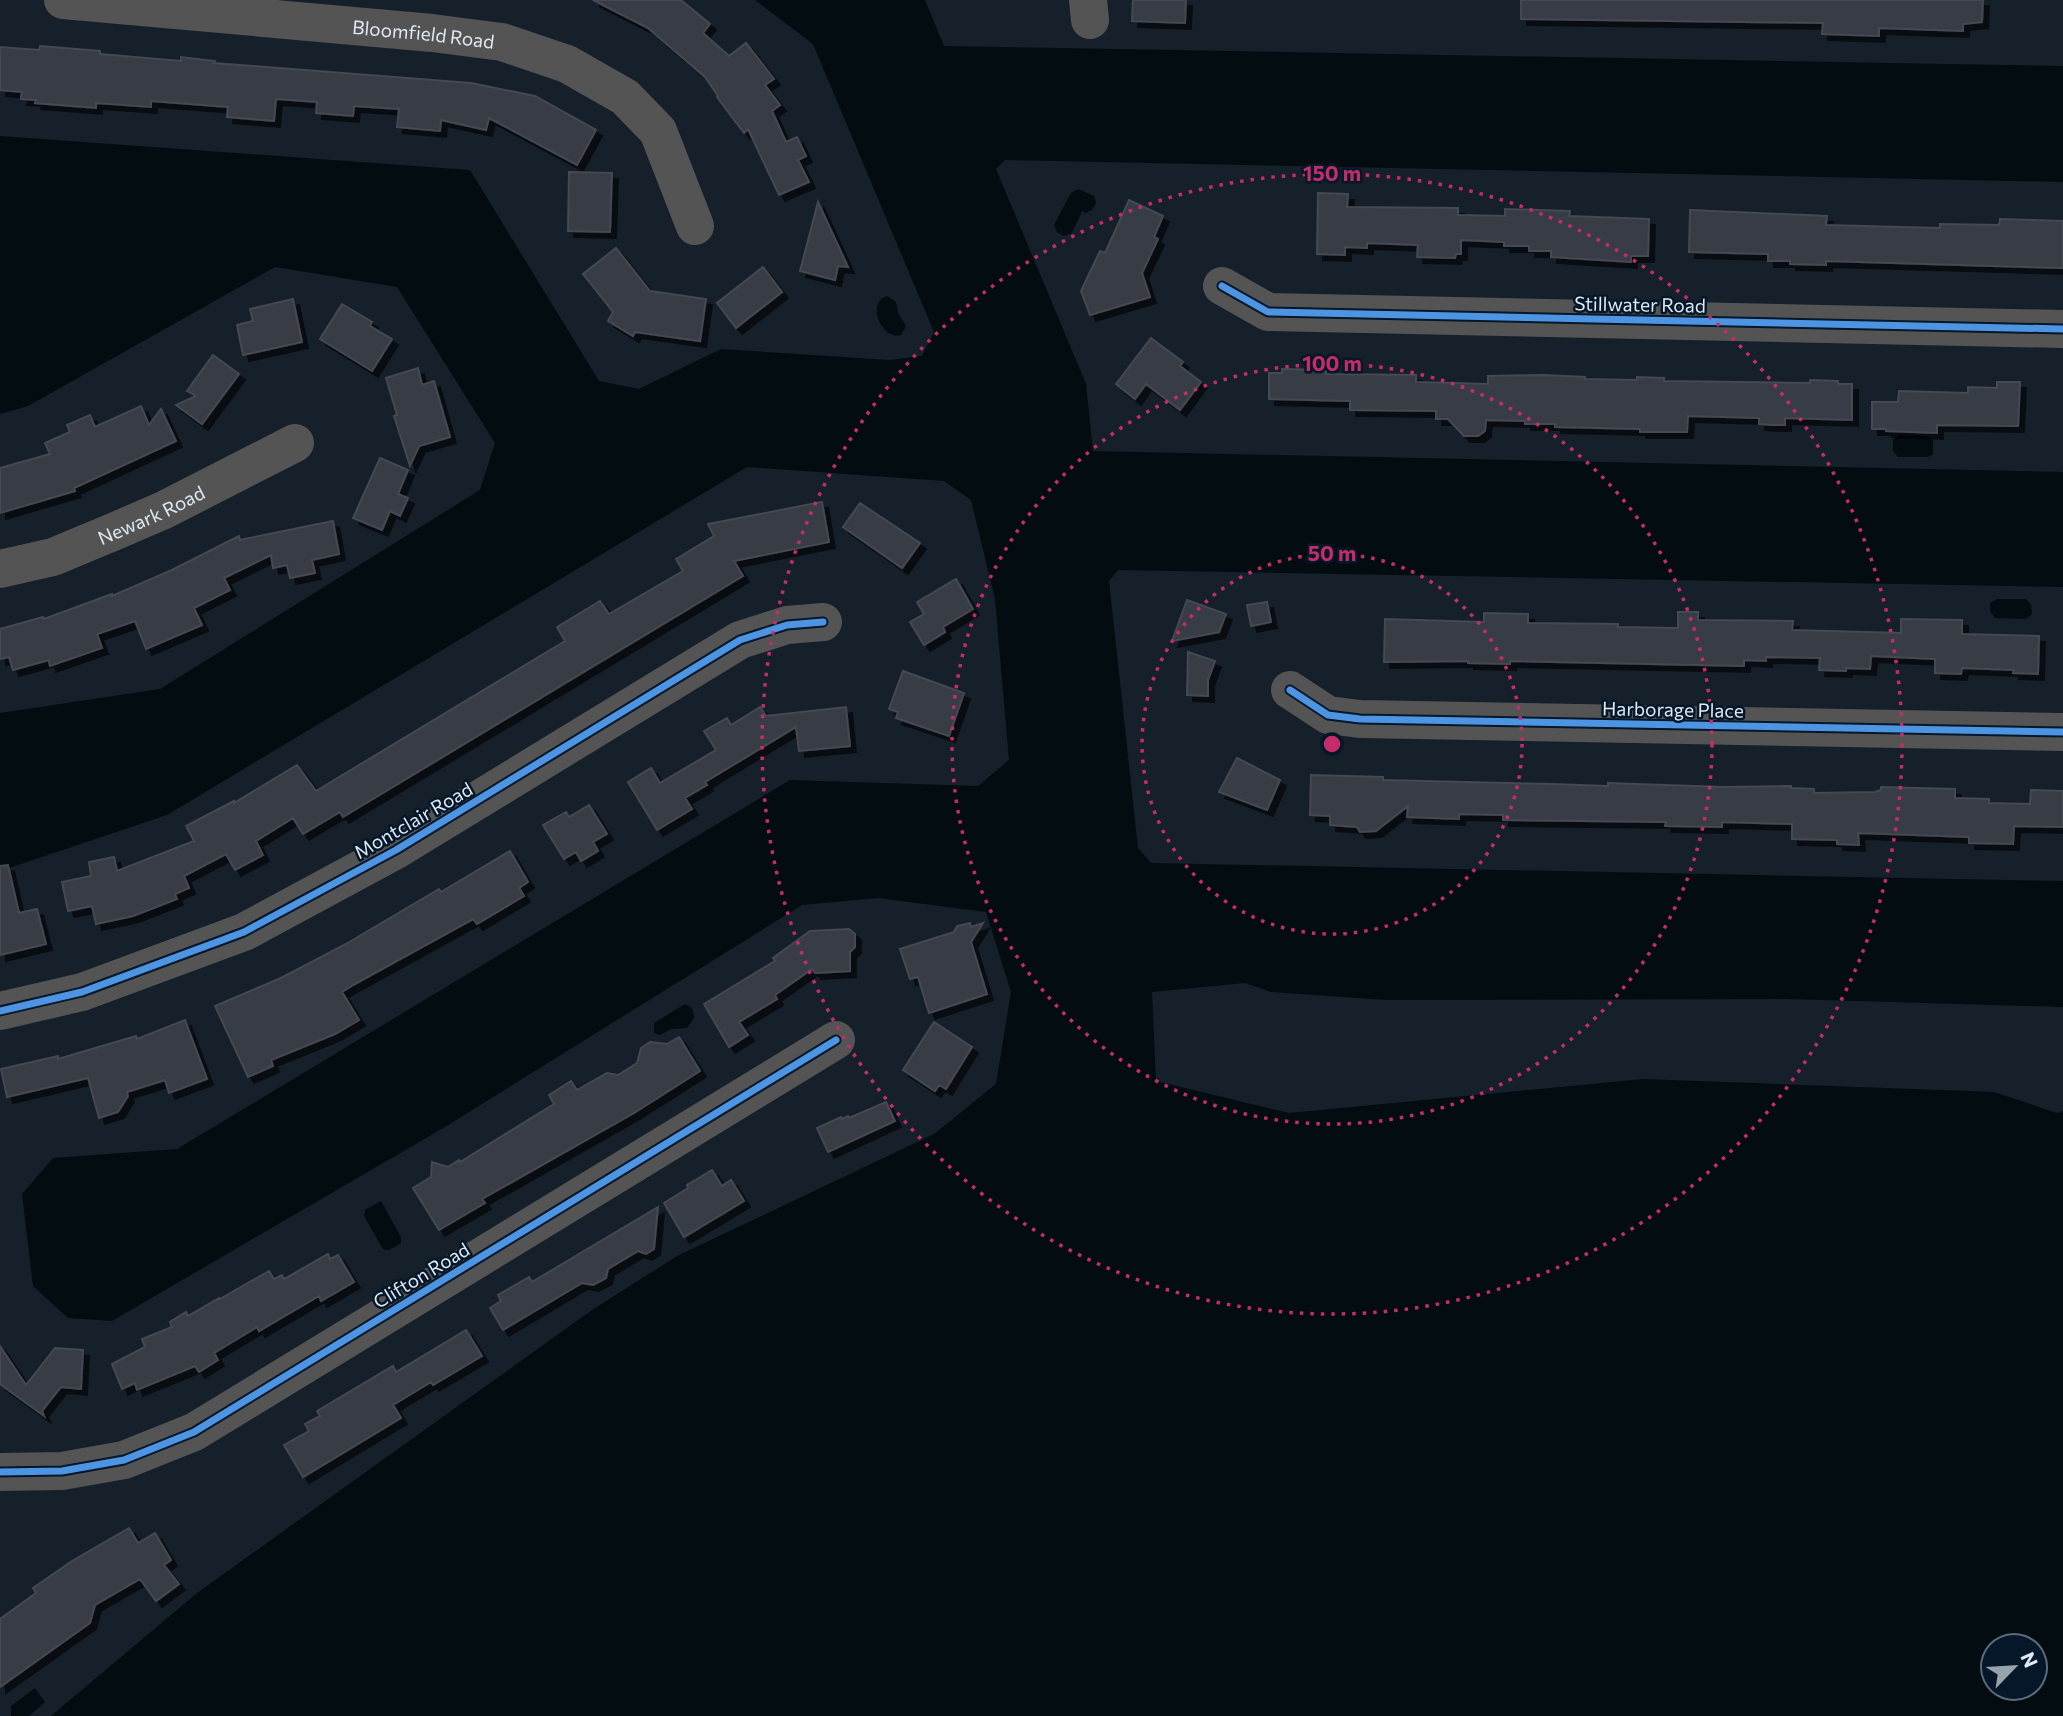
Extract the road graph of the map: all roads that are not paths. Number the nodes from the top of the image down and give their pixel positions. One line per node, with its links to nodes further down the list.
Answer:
1 (63, 0): 2 (street, Bloomfield Road)
2 (695, 226)
3 (1222, 286): 4 (street, Stillwater Road)
4 (2063, 328)
5 (295, 443): 6 (street, Newark Road)
6 (0, 569)
7 (823, 622): 10 (street, Montclair Road)
8 (1290, 691): 9 (street, Harborage Place)
9 (2063, 732)
10 (0, 1011)
11 (836, 1041): 12 (street, Clifton Road)
12 (0, 1472)

